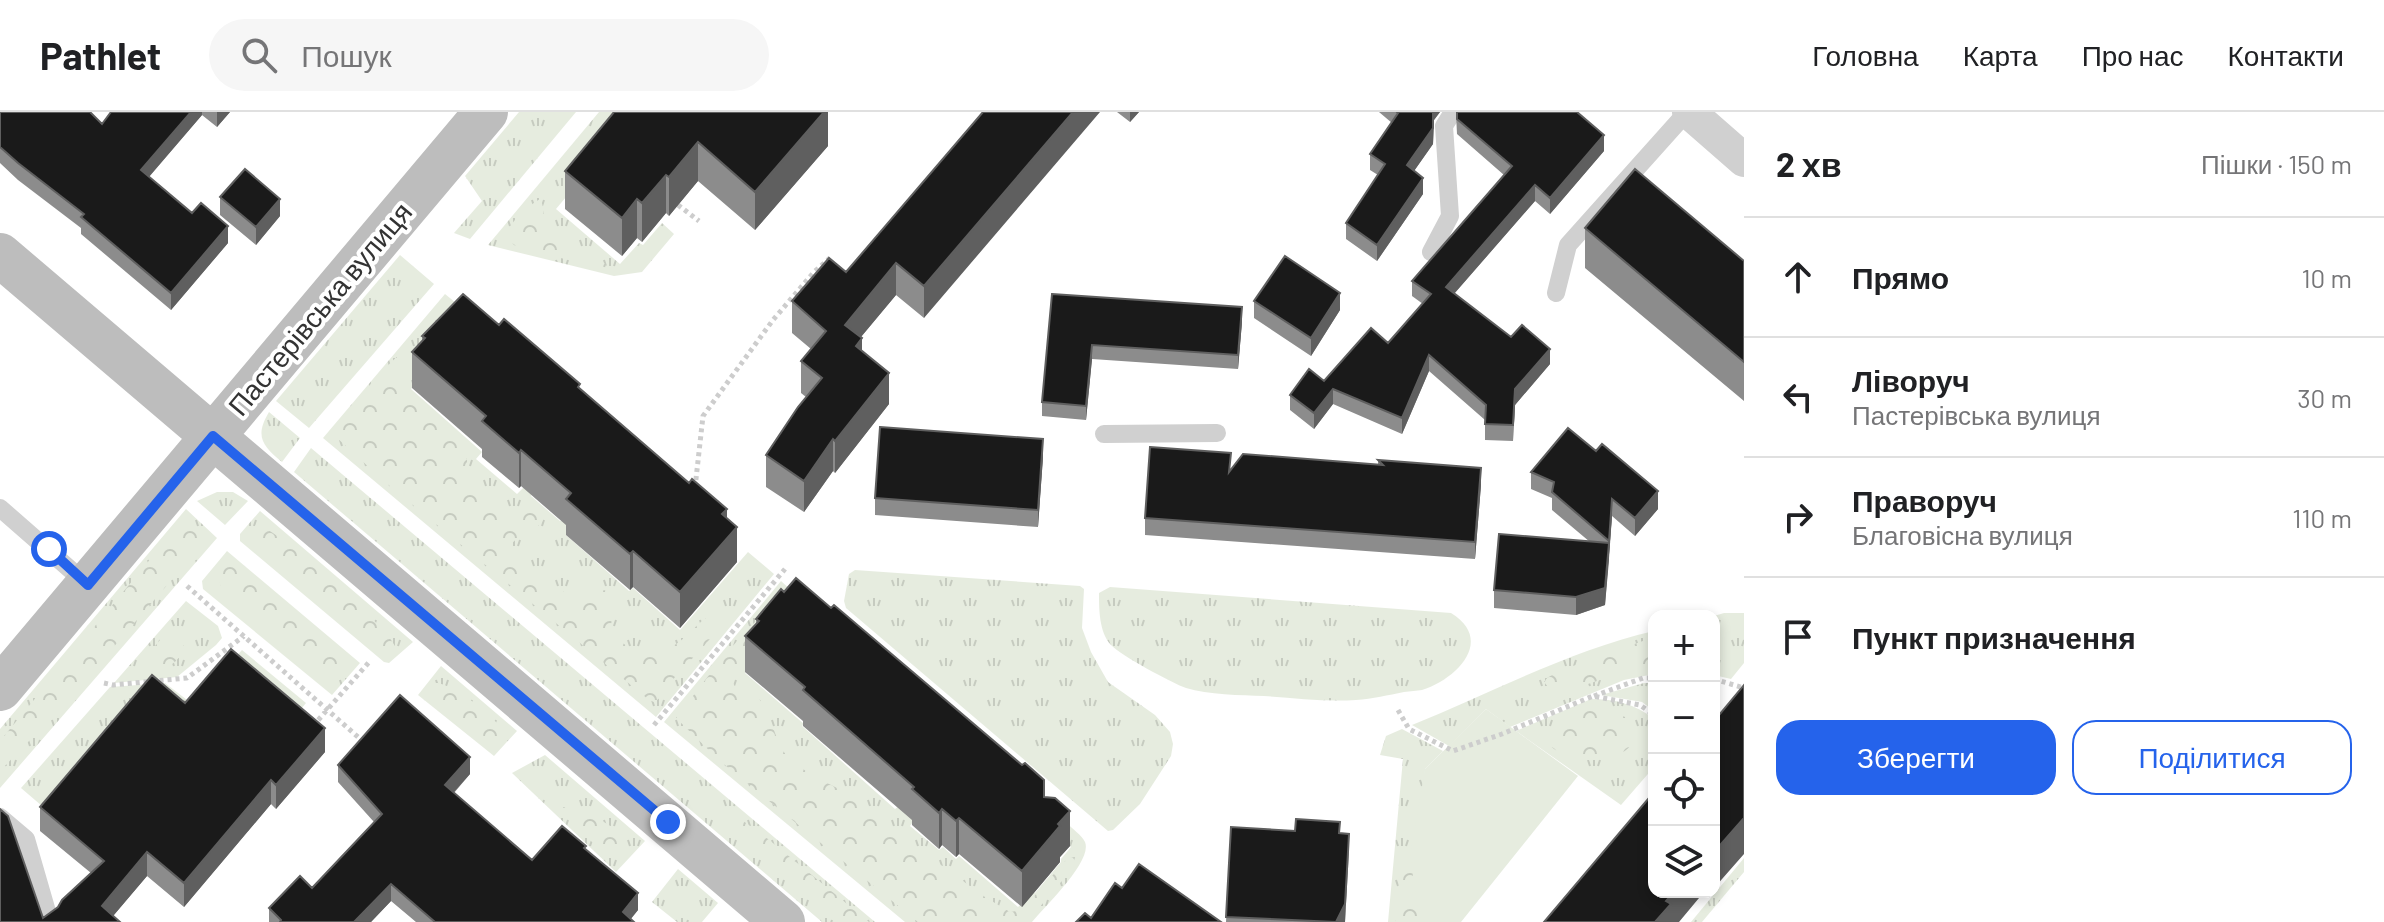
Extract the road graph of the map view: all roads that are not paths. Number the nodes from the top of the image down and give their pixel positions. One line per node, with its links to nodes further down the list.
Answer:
1 (486, 112): 10 (main road, Пастерівська вулиця)
2 (1453, 112): 5 (lane)
3 (1688, 112): 4 (street); 7 (lane)
4 (1744, 160)
5 (1431, 252)
6 (0, 255): 10 (main road)
7 (1556, 293)
8 (1217, 433): 9 (lane)
9 (1104, 434)
10 (213, 436): 12 (main road, Пастерівська вулиця); 16 (main road)
11 (0, 508): 12 (lane)
12 (88, 585): 13 (main road, Пастерівська вулиця)
13 (0, 689)
14 (0, 817): 15 (lane)
15 (50, 922)
16 (783, 922)

